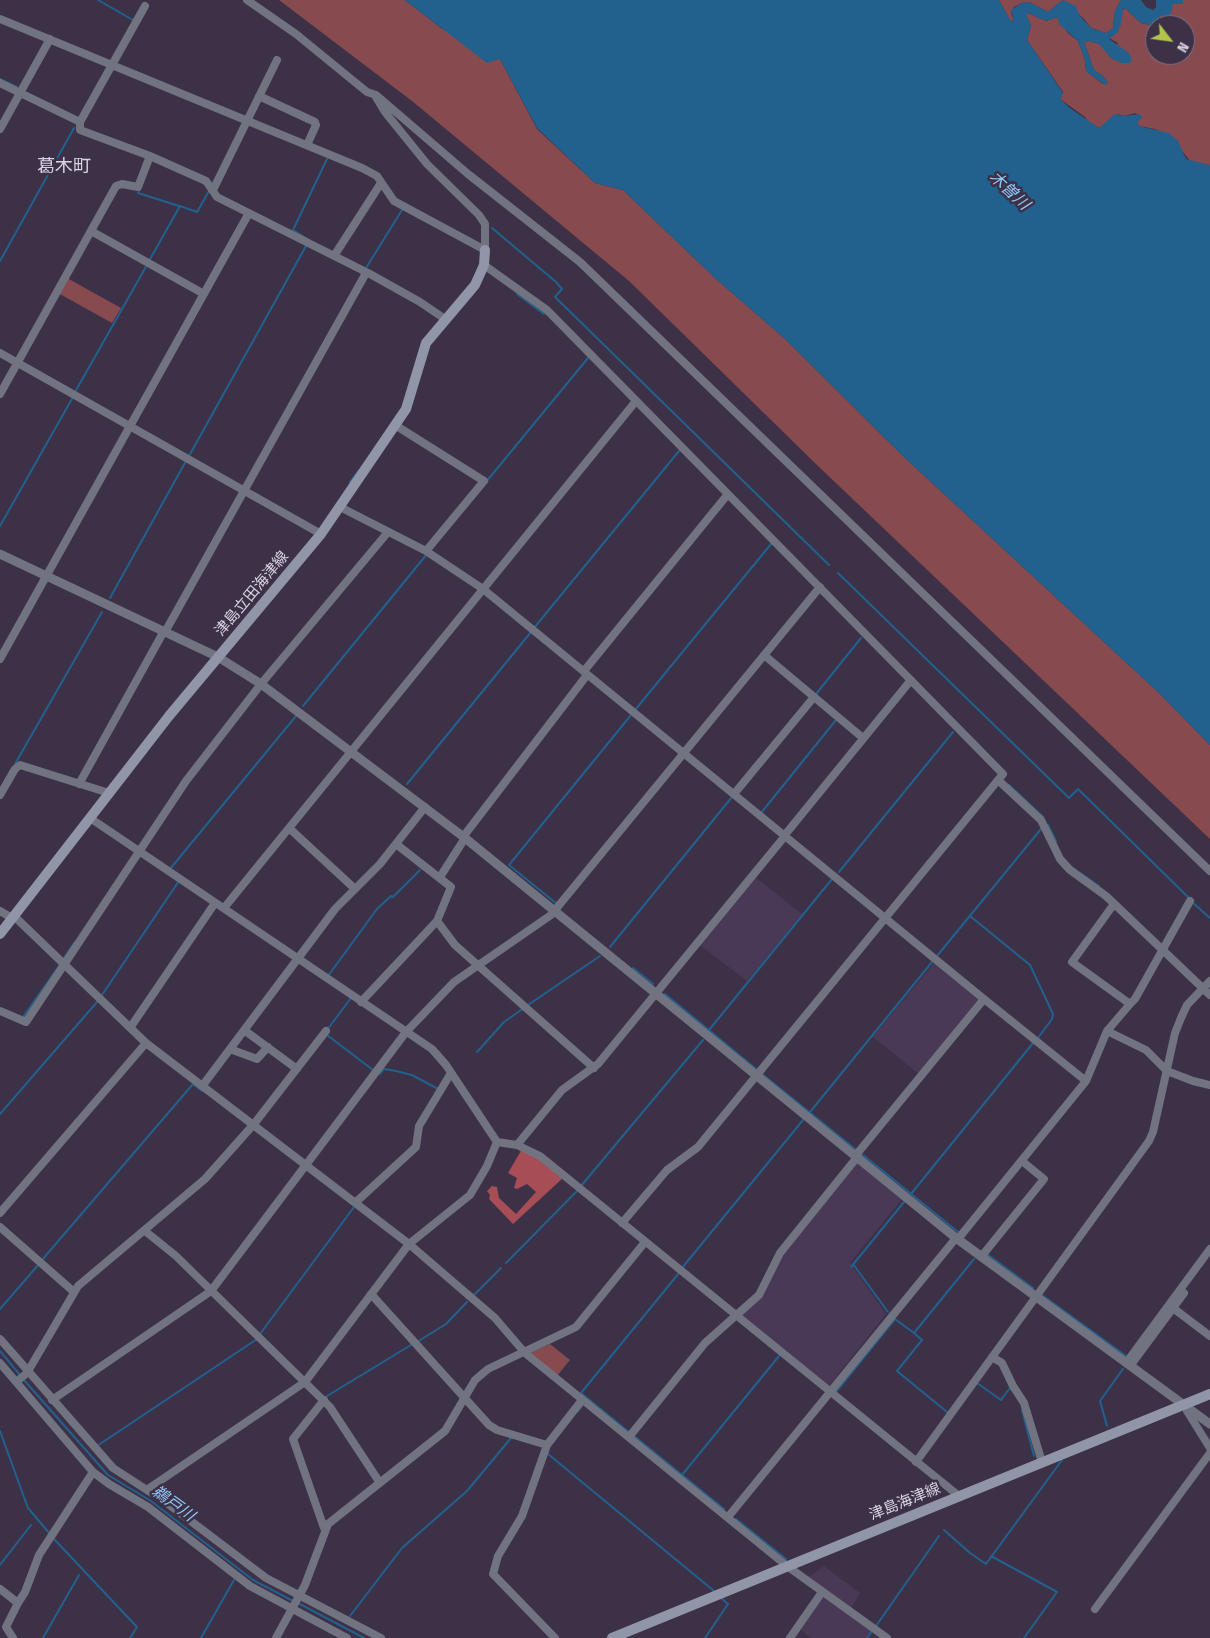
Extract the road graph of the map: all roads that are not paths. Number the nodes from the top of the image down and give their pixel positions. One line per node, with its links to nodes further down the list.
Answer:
1 (247, 0): 9 (street)
2 (145, 6): 6 (street)
3 (0, 19): 4 (street)
4 (50, 39): 6 (street); 8 (street)
5 (277, 60): 10 (street)
6 (113, 64): 11 (street); 12 (street)
7 (0, 83): 8 (street)
8 (20, 93): 12 (street); 13 (street)
9 (376, 95): 20 (street); 65 (street)
10 (259, 96): 11 (street); 14 (street)
11 (248, 120): 14 (street); 17 (street)
12 (80, 122): 15 (street)
13 (0, 129)
14 (307, 144): 16 (street)
15 (150, 156): 17 (street); 19 (street)
16 (381, 183): 20 (street); 21 (street)
17 (213, 190): 18 (street)
18 (250, 213): 21 (street); 24 (street)
19 (91, 231): 24 (street); 27 (street)
20 (485, 250): 22 (main road, 津島立田海津線)
21 (334, 256): 23 (street)
22 (484, 266): 25 (main road, 津島立田海津線); 29 (street)
23 (366, 273): 25 (street); 32 (street)
24 (204, 294): 31 (street)
25 (446, 320): 30 (main road, 津島立田海津線)
26 (0, 353): 27 (street)
27 (17, 363): 28 (street); 31 (street)
28 (0, 394)
29 (636, 401): 33 (street); 41 (street)
30 (395, 425): 34 (main road, 津島立田海津線); 37 (street)
31 (131, 426): 32 (street); 39 (street)
32 (245, 490): 36 (street); 42 (street)
33 (728, 494): 40 (street); 46 (street)
34 (340, 507): 35 (street); 36 (main road, 津島立田海津線)
35 (388, 532): 37 (street); 48 (street)
36 (321, 534): 44 (main road, 津島立田海津線)
37 (426, 551): 41 (street)
38 (0, 554): 39 (street)
39 (46, 576): 42 (street); 45 (street)
40 (820, 587): 43 (street); 47 (street)
41 (483, 589): 46 (street); 51 (street)
42 (165, 632): 44 (street); 54 (street)
43 (764, 655): 49 (street); 52 (street)
44 (218, 657): 48 (street); 55 (main road, 津島立田海津線)
45 (0, 658)
46 (586, 673): 52 (street); 62 (street)
47 (911, 680): 50 (street); 53 (street)
48 (261, 684): 51 (street); 64 (street)
49 (814, 697): 50 (street); 56 (street)
50 (864, 738): 61 (street)
51 (351, 750): 58 (street); 60 (street)
52 (684, 753): 56 (street); 73 (street)
53 (998, 780): 70 (street); 75 (street)
54 (79, 784): 55 (street); 57 (street)
55 (109, 794): 59 (main road, 津島立田海津線)
56 (734, 794): 61 (street)
57 (0, 795)
58 (425, 807): 62 (street); 63 (street)
59 (90, 818): 64 (street); 74 (main road, 津島立田海津線)
60 (289, 828): 67 (street); 71 (street)
61 (784, 836): 75 (street); 84 (street)
62 (464, 837): 66 (street); 73 (street)
63 (396, 844): 66 (street); 67 (street)
64 (139, 851): 69 (street); 80 (street)
65 (1210, 871)
66 (440, 877): 76 (street)
67 (354, 888): 79 (street)
68 (1190, 901): 78 (street)
69 (215, 903): 71 (street); 90 (street)
70 (1114, 904): 78 (street); 88 (street)
71 (224, 908): 79 (street)
72 (0, 911): 74 (street)
73 (555, 911): 81 (street); 84 (street)
74 (13, 917): 77 (main road, 津島立田海津線); 80 (street)
75 (885, 917): 86 (street); 102 (street)
76 (437, 921): 81 (street); 87 (street)
77 (0, 934)
78 (1163, 948): 83 (street); 88 (street)
79 (298, 958): 87 (street); 91 (street)
80 (63, 963): 89 (street); 90 (street)
81 (479, 966): 94 (street); 98 (street)
82 (1210, 981): 83 (street)
83 (1202, 988): 85 (street); 100 (street)
84 (656, 994): 98 (street); 102 (street)
85 (1210, 995)
86 (984, 999): 103 (street); 109 (street)
87 (361, 1002): 94 (street)
88 (1130, 1004): 93 (street)
89 (0, 1011)
90 (130, 1028): 95 (street)
91 (244, 1030): 96 (street); 97 (street)
92 (326, 1031): 99 (street)
93 (1106, 1031): 100 (street); 103 (street)
94 (406, 1032): 101 (street); 111 (street)
95 (146, 1043): 105 (street); 113 (street)
96 (268, 1047): 97 (street); 99 (street)
97 (230, 1049): 105 (street)
98 (594, 1068): 108 (street)
99 (297, 1069): 106 (street)
100 (1167, 1071): 104 (street); 126 (street)
101 (451, 1073): 107 (street); 112 (street)
102 (756, 1075): 109 (street); 114 (street)
103 (1086, 1081): 110 (street)
104 (1210, 1085)
105 (203, 1086): 106 (street)
106 (254, 1124): 111 (street); 116 (street)
107 (497, 1142): 108 (street); 119 (street)
108 (517, 1145): 114 (street)
109 (857, 1156): 117 (street); 128 (street)
110 (1022, 1161): 117 (street); 121 (street)
111 (307, 1164): 112 (street); 123 (street)
112 (356, 1202): 119 (street)
113 (0, 1213)
114 (622, 1222): 118 (street)
115 (0, 1226): 124 (street)
116 (145, 1231): 123 (street); 124 (street)
117 (957, 1239): 121 (street); 138 (street)
118 (645, 1242): 128 (street); 131 (street)
119 (410, 1244): 125 (street); 131 (street)
120 (1210, 1249): 134 (street)
121 (981, 1256): 126 (street)
122 (1210, 1257): 127 (street)
123 (211, 1291): 137 (street); 141 (street)
124 (74, 1292): 135 (street)
125 (371, 1294): 137 (street); 140 (street)
126 (1035, 1296): 132 (street); 134 (street)
127 (1173, 1308): 129 (street); 134 (street)
128 (737, 1316): 138 (street); 146 (street)
129 (1210, 1336)
130 (0, 1339): 135 (street)
131 (525, 1353): 140 (street); 143 (street)
132 (992, 1357): 150 (street); 151 (street)
133 (0, 1363): 136 (street)
134 (1128, 1364): 144 (street)
135 (28, 1372): 136 (street); 141 (street)
136 (16, 1382): 152 (street)
137 (305, 1382): 142 (street); 154 (street)
138 (830, 1393): 150 (street); 156 (street)
139 (1210, 1394): 144 (main road, 津島海津線)
140 (465, 1399): 147 (street); 153 (street)
141 (52, 1400): 154 (street)
142 (324, 1400): 153 (street); 157 (street)
143 (582, 1400): 146 (street); 147 (street)
144 (1185, 1408): 145 (street); 148 (street); 151 (main road, 津島海津線)
145 (1210, 1424)
146 (629, 1438): 156 (street)
147 (547, 1445): 169 (street)
148 (1210, 1448)
149 (1210, 1453): 164 (street)
150 (916, 1462): 155 (street)
151 (1042, 1462): 155 (main road, 津島海津線)
152 (93, 1472): 162 (street); 163 (street)
153 (380, 1483): 157 (street)
154 (148, 1489): 161 (street)
155 (959, 1496): 158 (main road, 津島海津線)
156 (728, 1517): 158 (street)
157 (324, 1528): 161 (street)
158 (787, 1566): 160 (street); 170 (main road, 津島海津線)
159 (0, 1589): 162 (street)
160 (822, 1592): 171 (street); 172 (street)
161 (300, 1596): 163 (street); 168 (street)
162 (18, 1604): 165 (street)
163 (293, 1608): 166 (street); 167 (street)
164 (1095, 1608)
165 (14, 1638)
166 (276, 1638)
167 (347, 1638)
168 (381, 1638)
169 (555, 1638)
170 (612, 1638)
171 (790, 1638)
172 (886, 1638)

